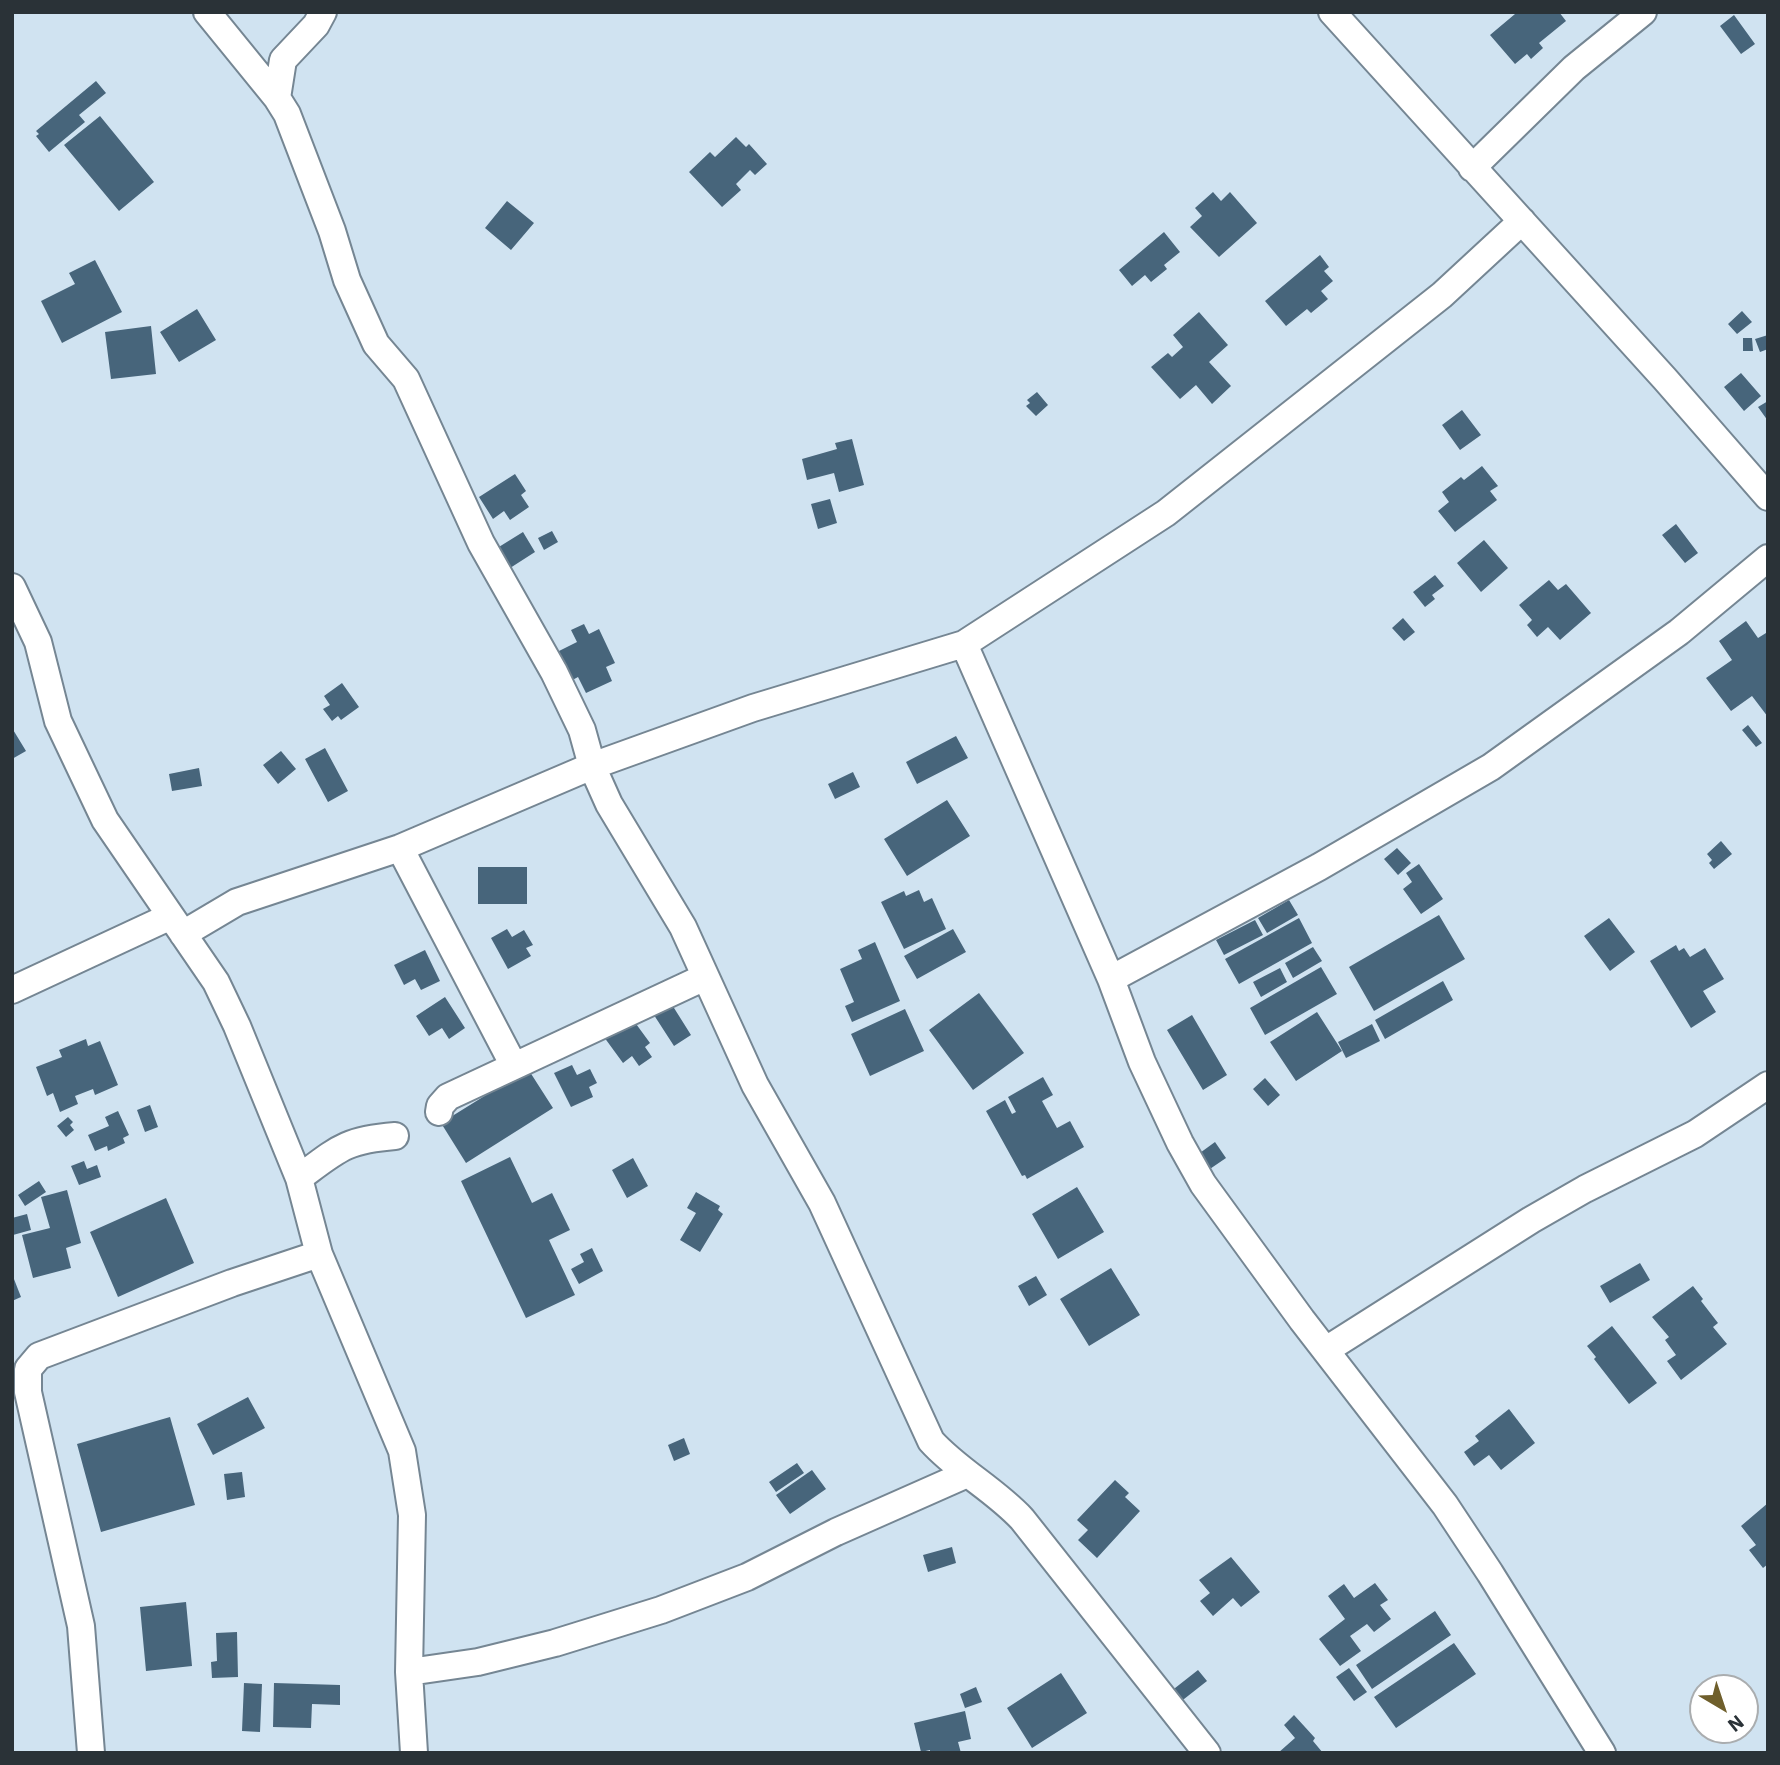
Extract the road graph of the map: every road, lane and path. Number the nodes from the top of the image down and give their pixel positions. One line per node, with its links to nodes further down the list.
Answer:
1 (207, 12): 5 (street)
2 (323, 12): 5 (street)
3 (1332, 12): 6 (street)
4 (1643, 12): 6 (street)
5 (277, 98): 12 (street)
6 (1472, 168): 7 (street)
7 (1522, 221): 8 (street); 11 (street)
8 (1768, 497)
9 (1768, 558): 16 (street)
10 (15, 600): 14 (street)
11 (964, 644): 12 (street); 16 (street)
12 (592, 766): 13 (street); 15 (street)
13 (400, 848): 14 (street); 18 (street)
14 (176, 925): 17 (street); 22 (street)
15 (705, 977): 18 (street); 25 (street)
16 (1111, 979): 24 (street)
17 (12, 990)
18 (514, 1066): 20 (street)
19 (1768, 1084): 24 (street)
20 (439, 1112)
21 (395, 1136): 22 (street)
22 (299, 1178): 23 (street)
23 (319, 1254): 26 (street); 27 (street)
24 (1326, 1350): 30 (street)
25 (967, 1474): 26 (street); 29 (street)
26 (409, 1672): 28 (street)
27 (91, 1753)
28 (414, 1753)
29 (1207, 1753)
30 (1602, 1753)

